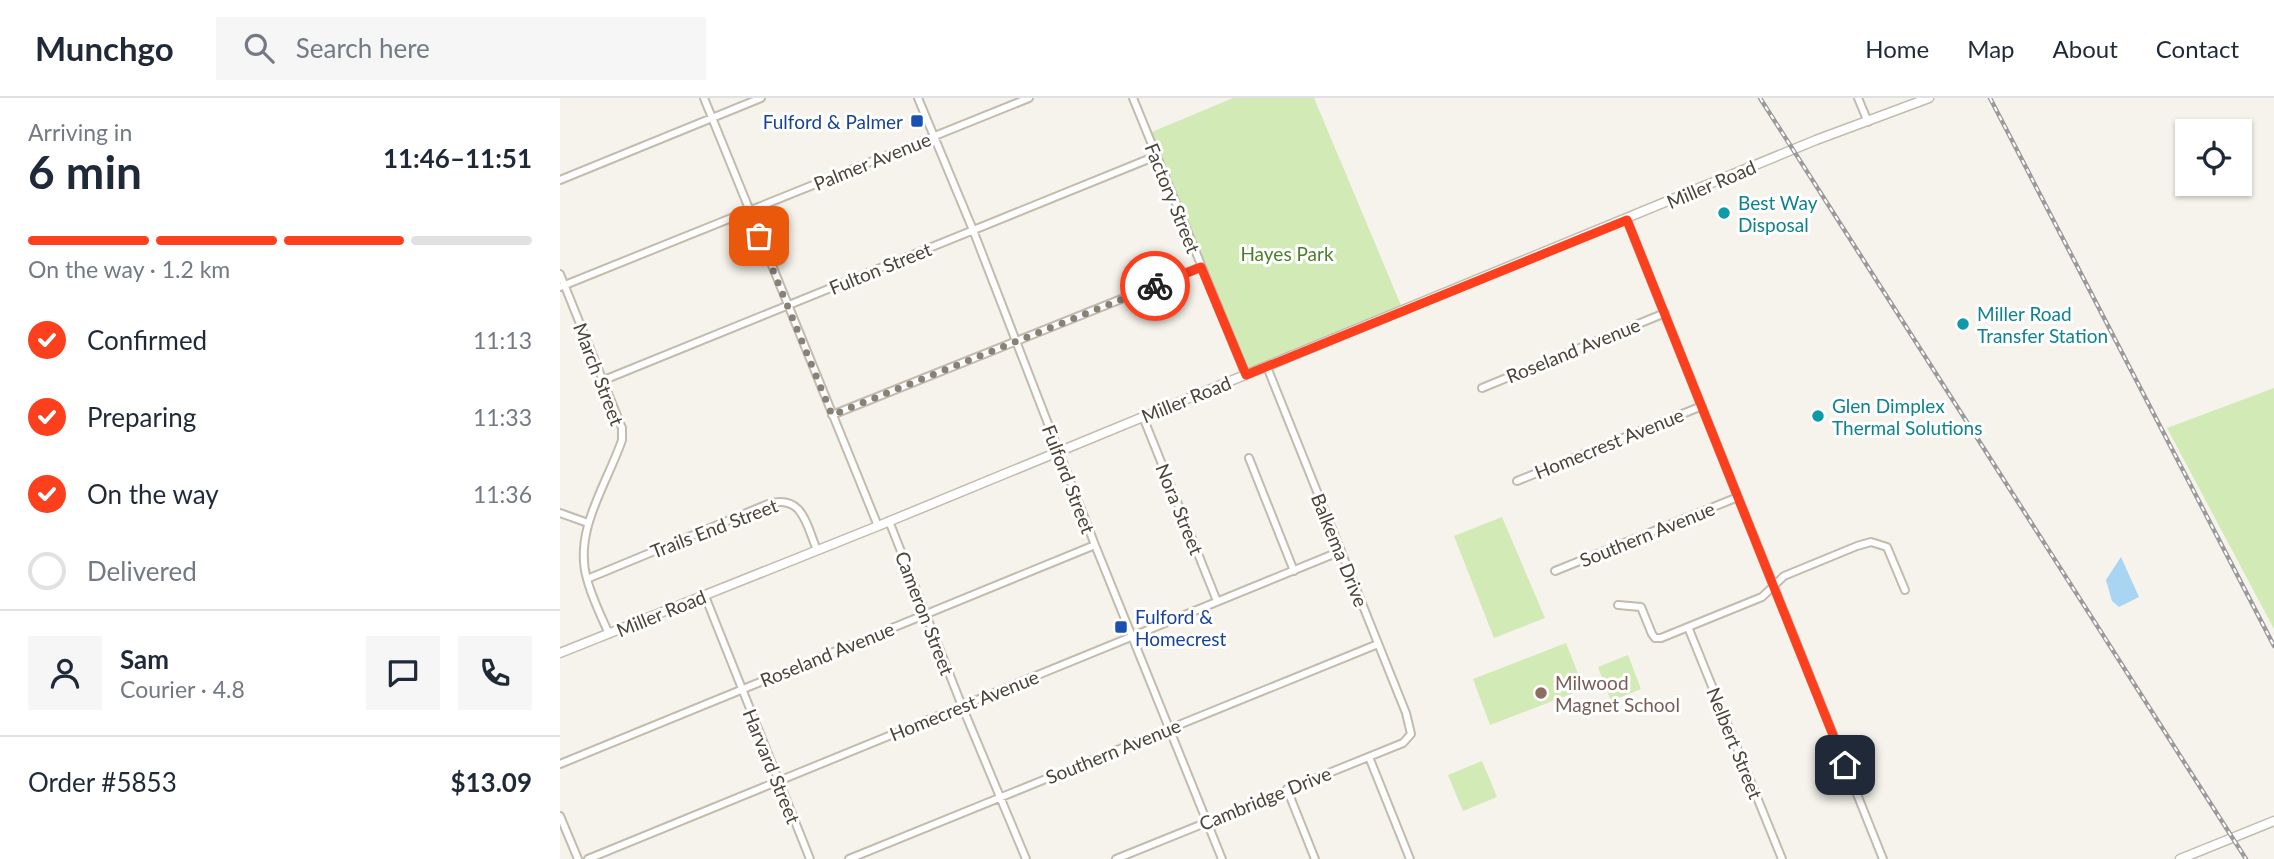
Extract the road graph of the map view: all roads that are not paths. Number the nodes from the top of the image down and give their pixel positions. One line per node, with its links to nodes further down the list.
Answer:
1 (704, 98): 8 (street)
2 (761, 98): 8 (street)
3 (918, 98): 10 (street, Fulford Street)
4 (1029, 98): 10 (street, Palmer Avenue)
5 (1132, 98): 11 (street, Factory Street)
6 (1858, 98): 9 (street)
7 (1928, 98): 9 (street, Miller Road)
8 (712, 118): 12 (street); 13 (street)
9 (1868, 122): 14 (street, Miller Road)
10 (933, 136): 13 (street, Palmer Avenue); 15 (street, Fulford Street)
11 (1156, 156): 15 (street, Fulton Street); 16 (street, Factory Street)
12 (560, 180)
13 (749, 210): 18 (street, Palmer Avenue); 19 (street)
14 (1627, 220): 20 (street); 22 (street, Miller Road)
15 (973, 230): 19 (street, Fulton Street); 21 (street, Fulford Street)
16 (1201, 267): 21 (street); 23 (street, Factory Street)
17 (560, 274): 18 (street, March Street)
18 (562, 286): 24 (street, March Street)
19 (788, 305): 24 (street, Fulton Street); 27 (street)
20 (1665, 313): 25 (street, Roseland Avenue); 26 (street)
21 (1016, 342): 27 (street); 29 (street, Fulford Street)
22 (1267, 367): 23 (street, Miller Road); 39 (street, Balkema Drive)
23 (1246, 375): 28 (street, Miller Road)
24 (604, 380): 35 (street, March Street)
25 (1482, 388)
26 (1702, 406): 31 (street, Homecrest Avenue); 32 (street)
27 (832, 415): 36 (street)
28 (1143, 417): 29 (street, Miller Road); 46 (street, Nora Street)
29 (1059, 450): 34 (street, Miller Road); 37 (street, Fulford Street)
30 (1249, 458): 40 (street)
31 (1517, 481)
32 (1738, 497): 41 (street, Southern Avenue); 43 (street)
33 (560, 513): 35 (street)
34 (889, 521): 36 (street, Miller Road); 48 (street, Cameron Street)
35 (588, 523): 42 (street, March Street)
36 (878, 526): 38 (street, Miller Road)
37 (1095, 545): 48 (street, Roseland Avenue); 51 (street, Fulford Street)
38 (817, 550): 42 (street, Trails End Street); 45 (street, Miller Road)
39 (1341, 551): 40 (street, Homecrest Avenue); 52 (street, Balkema Drive)
40 (1294, 570): 46 (street, Homecrest Avenue)
41 (1555, 571)
42 (587, 579): 50 (street, March Street)
43 (1773, 586): 44 (street); 49 (street); 77 (street)
44 (1905, 590)
45 (705, 596): 50 (street, Miller Road); 54 (street, Harvard Street)
46 (1217, 601): 51 (street, Homecrest Avenue)
47 (1618, 605): 49 (street)
48 (926, 615): 54 (street, Roseland Avenue); 55 (street, Cameron Street)
49 (1688, 627): 76 (street, Nelbert Street)
50 (609, 634): 53 (street, Miller Road)
51 (1132, 637): 55 (street, Homecrest Avenue); 56 (street, Fulford Street)
52 (1378, 644): 56 (street, Southern Avenue); 57 (street, Balkema Drive)
53 (560, 653)
54 (741, 689): 59 (street, Roseland Avenue); 60 (street, Harvard Street)
55 (962, 706): 60 (street, Homecrest Avenue); 62 (street, Cameron Street)
56 (1169, 728): 62 (street, Southern Avenue); 64 (street, Fulford Street)
57 (1411, 734): 58 (street, Cambridge Drive)
58 (1369, 757): 61 (street, Cambridge Drive); 75 (street)
59 (560, 764)
60 (778, 780): 68 (street, Homecrest Avenue); 69 (street, Harvard Street)
61 (1287, 789): 64 (street, Cambridge Drive); 74 (street)
62 (999, 797): 70 (street, Southern Avenue); 71 (street, Cameron Street)
63 (560, 816): 67 (street)
64 (1207, 821): 66 (street, Cambridge Drive); 73 (street, Fulford Street)
65 (2274, 821): 78 (street)
66 (1127, 857): 72 (street, Cambridge Drive)
67 (578, 859)
68 (588, 859)
69 (810, 859)
70 (849, 859)
71 (1026, 859)
72 (1116, 859)
73 (1222, 859)
74 (1315, 859)
75 (1410, 859)
76 (1782, 859)
77 (1883, 859)
78 (2180, 859)

